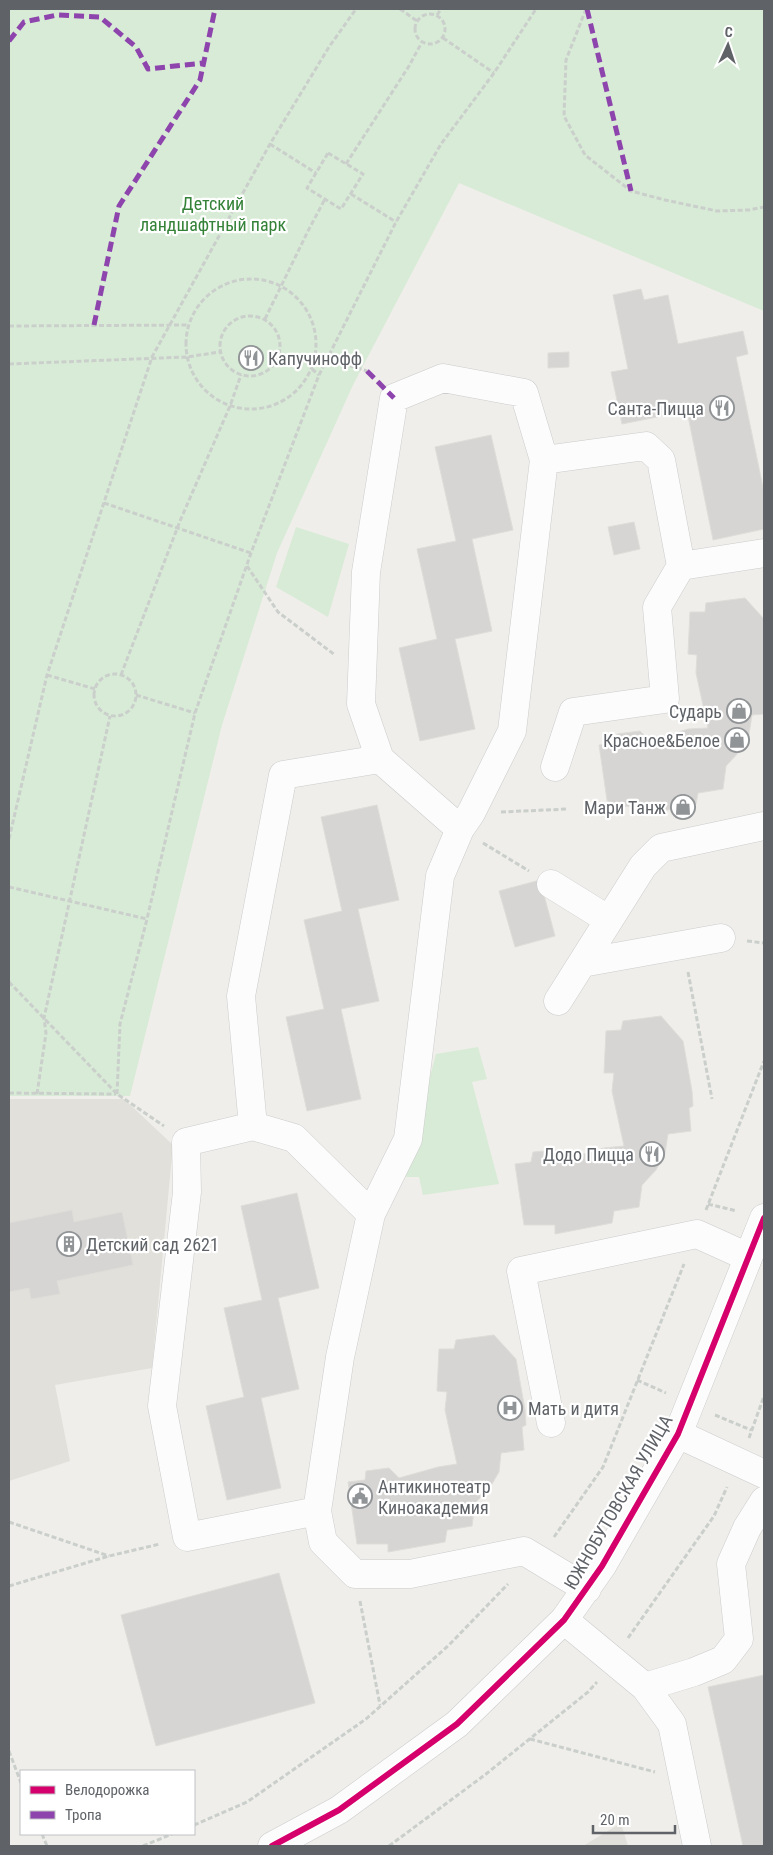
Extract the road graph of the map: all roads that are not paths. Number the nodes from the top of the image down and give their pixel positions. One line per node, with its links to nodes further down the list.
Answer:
1 (544, 460): 3 (street); 4 (street); 6 (street)
2 (764, 553): 3 (street)
3 (681, 566): 5 (street)
4 (380, 759): 6 (street); 13 (street)
5 (555, 767)
6 (465, 821): 14 (street)
7 (762, 823): 9 (street)
8 (551, 884): 9 (street)
9 (609, 920): 11 (street)
10 (721, 938): 11 (street)
11 (582, 962): 12 (street)
12 (558, 1001)
13 (253, 1126): 14 (street); 21 (street)
14 (371, 1214): 21 (street)
15 (764, 1218): 16 (street, ЮЖНОБУТОВСКАЯ УЛИЦА)
16 (748, 1258): 17 (street); 18 (street, ЮЖНОБУТОВСКАЯ УЛИЦА)
17 (551, 1423)
18 (678, 1434): 19 (street); 22 (street, ЮЖНОБУТОВСКАЯ УЛИЦА)
19 (764, 1474)
20 (764, 1501): 24 (street)
21 (317, 1512): 22 (street)
22 (587, 1589): 23 (street, ЮЖНОБУТОВСКАЯ УЛИЦА)
23 (564, 1620): 24 (street); 25 (street, ЮЖНОБУТОВСКАЯ УЛИЦА)
24 (645, 1687): 26 (street)
25 (272, 1846)
26 (697, 1846)

